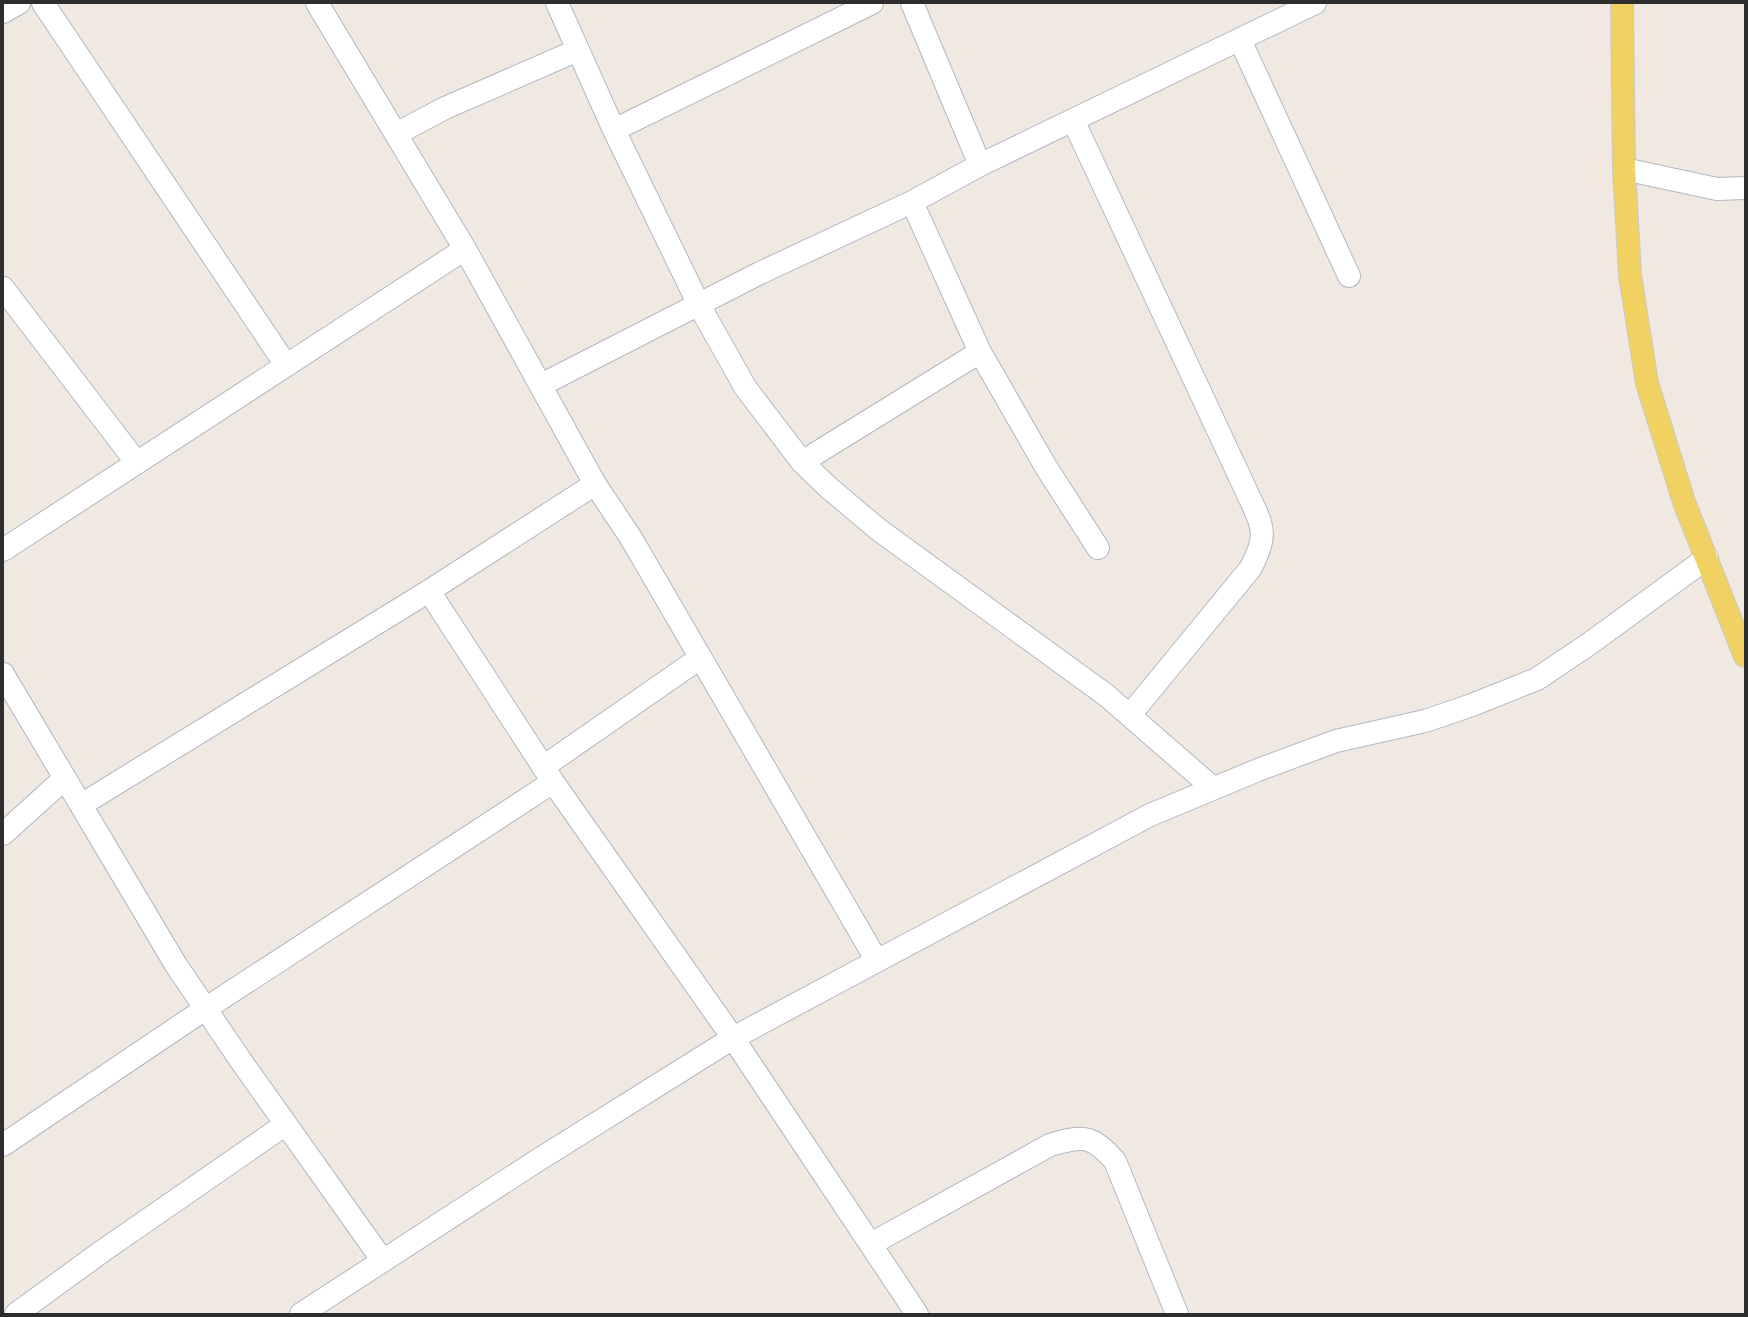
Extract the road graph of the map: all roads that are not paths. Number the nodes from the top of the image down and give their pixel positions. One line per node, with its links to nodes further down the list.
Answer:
1 (19, 3): 9 (street)
2 (43, 3): 24 (street)
3 (317, 3): 14 (street)
4 (557, 3): 11 (street)
5 (872, 3): 13 (street)
6 (912, 3): 15 (street)
7 (1315, 3): 10 (street)
8 (1622, 3): 16 (main road)
9 (3, 12)
10 (1240, 40): 12 (street); 20 (street)
11 (578, 50): 13 (street); 14 (street)
12 (1073, 120): 15 (street); 36 (street)
13 (614, 130): 22 (street)
14 (396, 134): 19 (street)
15 (980, 165): 18 (street)
16 (1624, 170): 17 (street); 31 (main road)
17 (1745, 188)
18 (912, 202): 22 (street); 23 (street)
19 (465, 249): 24 (street); 25 (street)
20 (1349, 276)
21 (3, 288): 27 (street)
22 (698, 305): 25 (street); 26 (street)
23 (980, 352): 26 (street); 29 (street)
24 (286, 365): 27 (street)
25 (541, 385): 28 (street)
26 (802, 462): 36 (street)
27 (137, 463): 30 (street)
28 (595, 484): 32 (street); 34 (street)
29 (1098, 548)
30 (3, 550)
31 (1707, 558): 33 (main road); 39 (street)
32 (429, 591): 37 (street); 40 (street)
33 (1745, 656)
34 (700, 658): 37 (street); 42 (street)
35 (3, 674): 38 (street)
36 (1130, 716): 39 (street)
37 (548, 774): 43 (street); 44 (street)
38 (65, 778): 40 (street); 41 (street)
39 (1213, 788): 42 (street)
40 (81, 805): 43 (street)
41 (3, 834)
42 (877, 961): 44 (street)
43 (206, 1009): 45 (street); 46 (street)
44 (733, 1038): 47 (street); 48 (street)
45 (286, 1124): 48 (street); 49 (street)
46 (3, 1145)
47 (870, 1244): 51 (street); 52 (street)
48 (383, 1261): 50 (street)
49 (16, 1314)
50 (302, 1314)
51 (917, 1314)
52 (1177, 1314)

